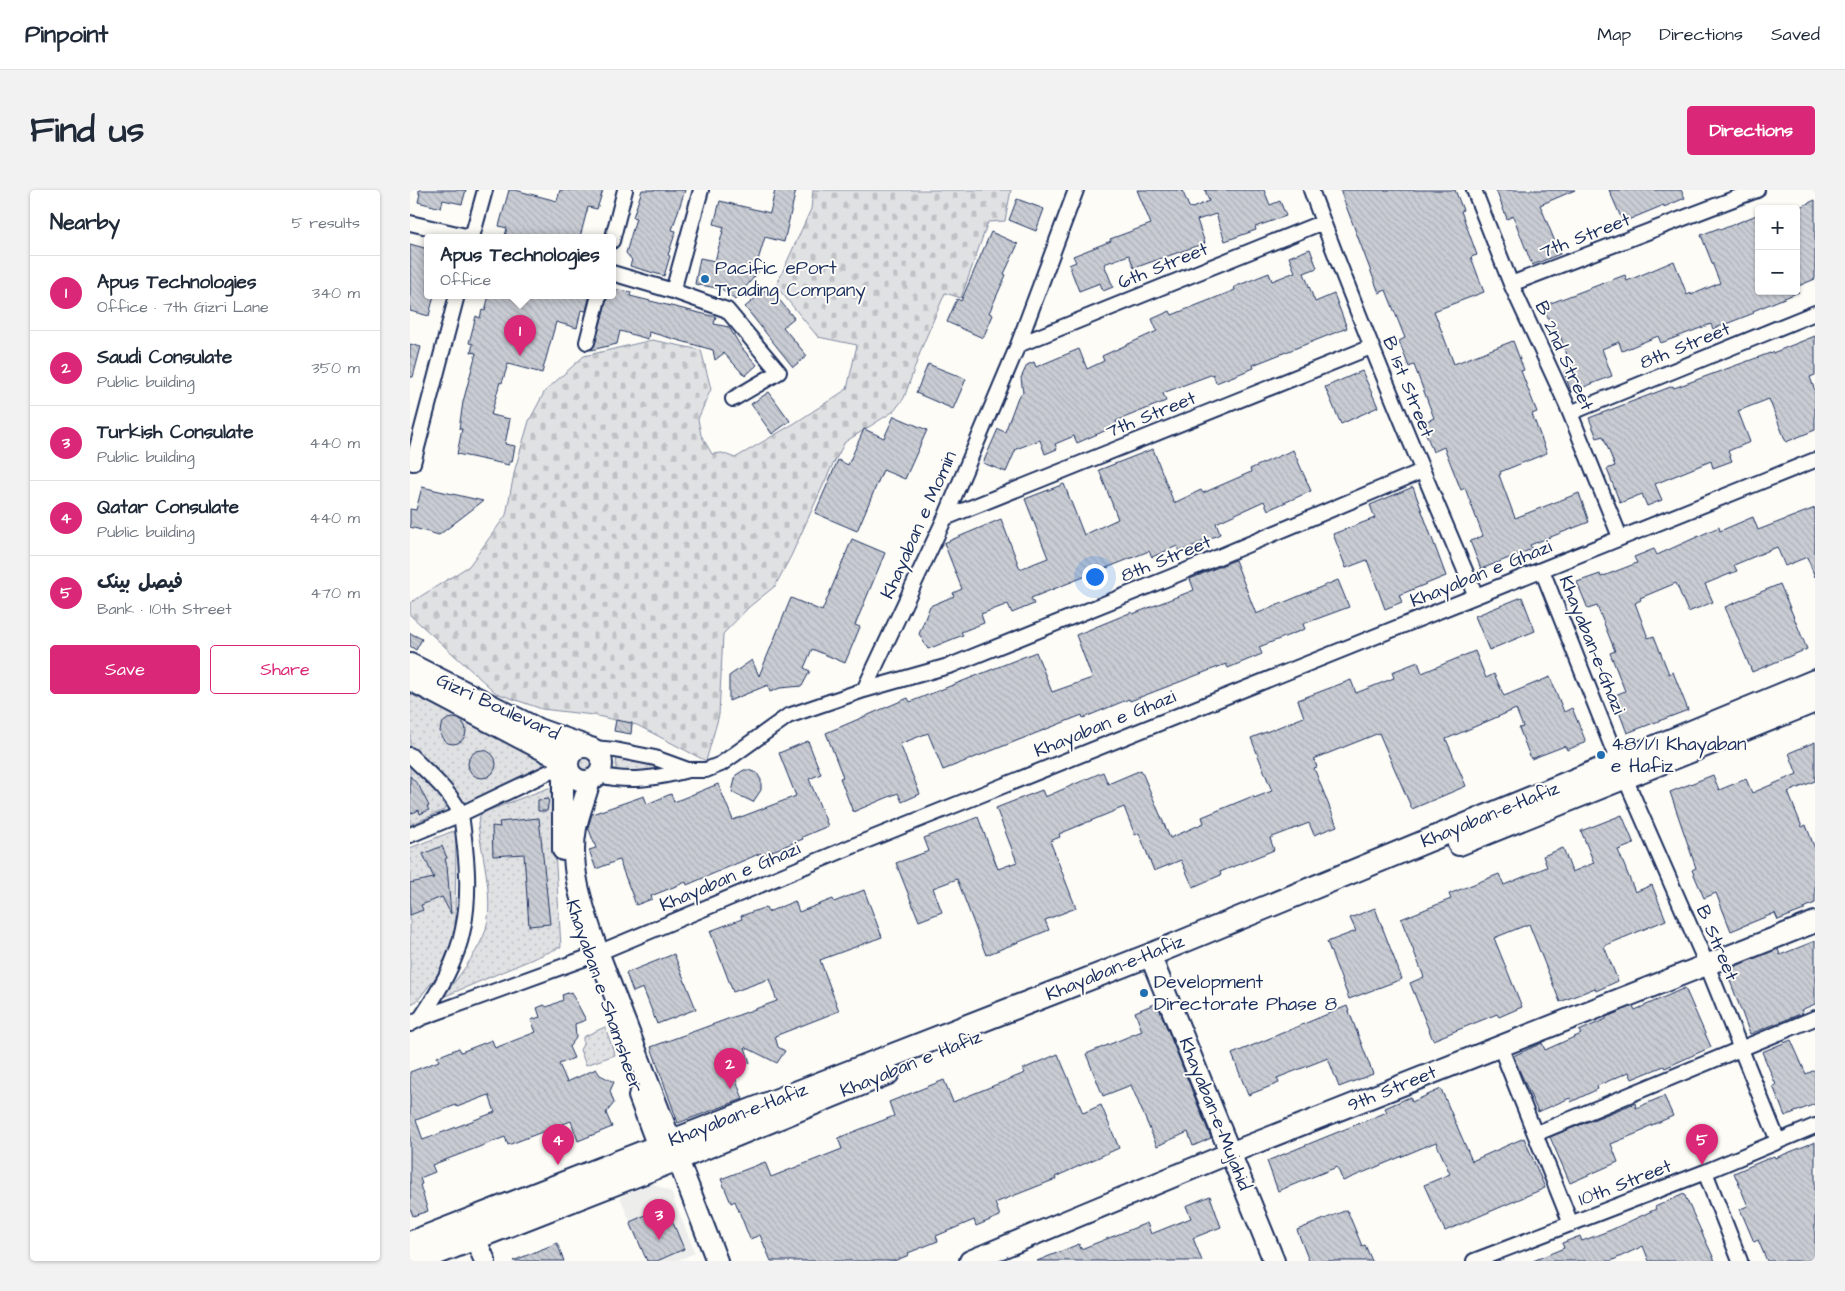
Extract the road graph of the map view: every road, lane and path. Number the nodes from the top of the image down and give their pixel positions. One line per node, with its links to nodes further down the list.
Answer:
1 (485, 190): 11 (street)
2 (625, 190): 12 (street)
3 (701, 190): 15 (street)
4 (1076, 190): 20 (street, Khayaban e Momin)
5 (1311, 190): 8 (street, B 1st Street)
6 (1474, 190): 14 (street, B 2nd Street)
7 (1757, 190): 14 (street, 7th Street)
8 (1323, 222): 20 (street, 6th Street); 21 (street, B 1st Street)
9 (410, 223): 10 (street)
10 (458, 234)
11 (472, 234)
12 (614, 234)
13 (616, 274): 15 (street)
14 (1511, 284): 23 (street, B 2nd Street)
15 (673, 291): 22 (street)
16 (456, 299): 25 (street)
17 (598, 299): 19 (street)
18 (1815, 314): 23 (street, 8th Street)
19 (587, 342)
20 (1018, 345): 27 (street, Khayaban e Momin)
21 (1371, 346): 26 (street, B 1st Street); 27 (street, 7th Street)
22 (733, 399)
23 (1570, 413): 28 (street, B 2nd Street)
24 (1815, 460): 28 (street, Khayaban e Ghazi)
25 (413, 463)
26 (1422, 471): 30 (street, B 1st Street); 34 (street, 8th Street)
27 (945, 518): 34 (street, Khayaban e Momin)
28 (1620, 537): 29 (street, Khayaban e Ghazi)
29 (1542, 570): 30 (street, Khayaban e Ghazi); 40 (street, Khayaban-e-Ghazi)
30 (1476, 596): 45 (street, Khayaban e Ghazi)
31 (410, 664): 36 (main road, Gizri Boulevard)
32 (410, 680): 38 (main road, Gizri Boulevard)
33 (1815, 681): 40 (main road, Khayaban-e-Hafiz)
34 (864, 690): 39 (street)
35 (1815, 701): 40 (main road, Khayaban-e-Hafiz)
36 (590, 747): 38 (main road); 39 (street); 41 (main road)
37 (410, 756): 42 (street)
38 (568, 763): 41 (main road); 42 (street); 45 (main road, Khayaban e Shamsheer)
39 (688, 770): 41 (street)
40 (1621, 770): 46 (main road, Khayaban-e-Hafiz); 47 (street, B Street)
41 (594, 778): 45 (main road, Khayaban e Shamsheer)
42 (461, 814): 43 (street); 49 (street)
43 (410, 835)
44 (1815, 922): 47 (main road, 9th Street)
45 (592, 955): 49 (street, Khayaban e Ghazi); 55 (main road, Khayaban e Shamsheer)
46 (1153, 961): 55 (main road, Khayaban e Hafiz); 56 (main road, Khayaban-e-Mujahid)
47 (1707, 965): 50 (main road, 9th Street); 51 (street, B Street)
48 (1815, 1018): 51 (street)
49 (416, 1021)
50 (1500, 1046): 53 (street); 56 (main road, 9th Street)
51 (1740, 1048): 53 (street); 54 (street, B Street)
52 (1815, 1126): 54 (street, 10th Street)
53 (1535, 1134): 58 (street)
54 (1778, 1141): 57 (street, 10th Street)
55 (668, 1152): 59 (main road, Khayaban e Hafiz); 60 (main road, Khayaban-e-Hafiz); 65 (main road, Khayaban e Shamsheer)
56 (1230, 1153): 66 (main road, 9th Street); 67 (main road, Khayaban-e-Mujahid)
57 (1705, 1172): 58 (street, 10th Street); 69 (street)
58 (1571, 1224): 68 (street, 10th Street)
59 (475, 1238): 61 (main road, Khayaban e Hafiz); 64 (main road)
60 (410, 1243)
61 (443, 1250): 62 (main road, Khayaban e Hafiz); 63 (main road)
62 (416, 1261)
63 (424, 1261)
64 (485, 1261)
65 (717, 1261)
66 (970, 1261)
67 (1274, 1261)
68 (1474, 1261)
69 (1740, 1261)

